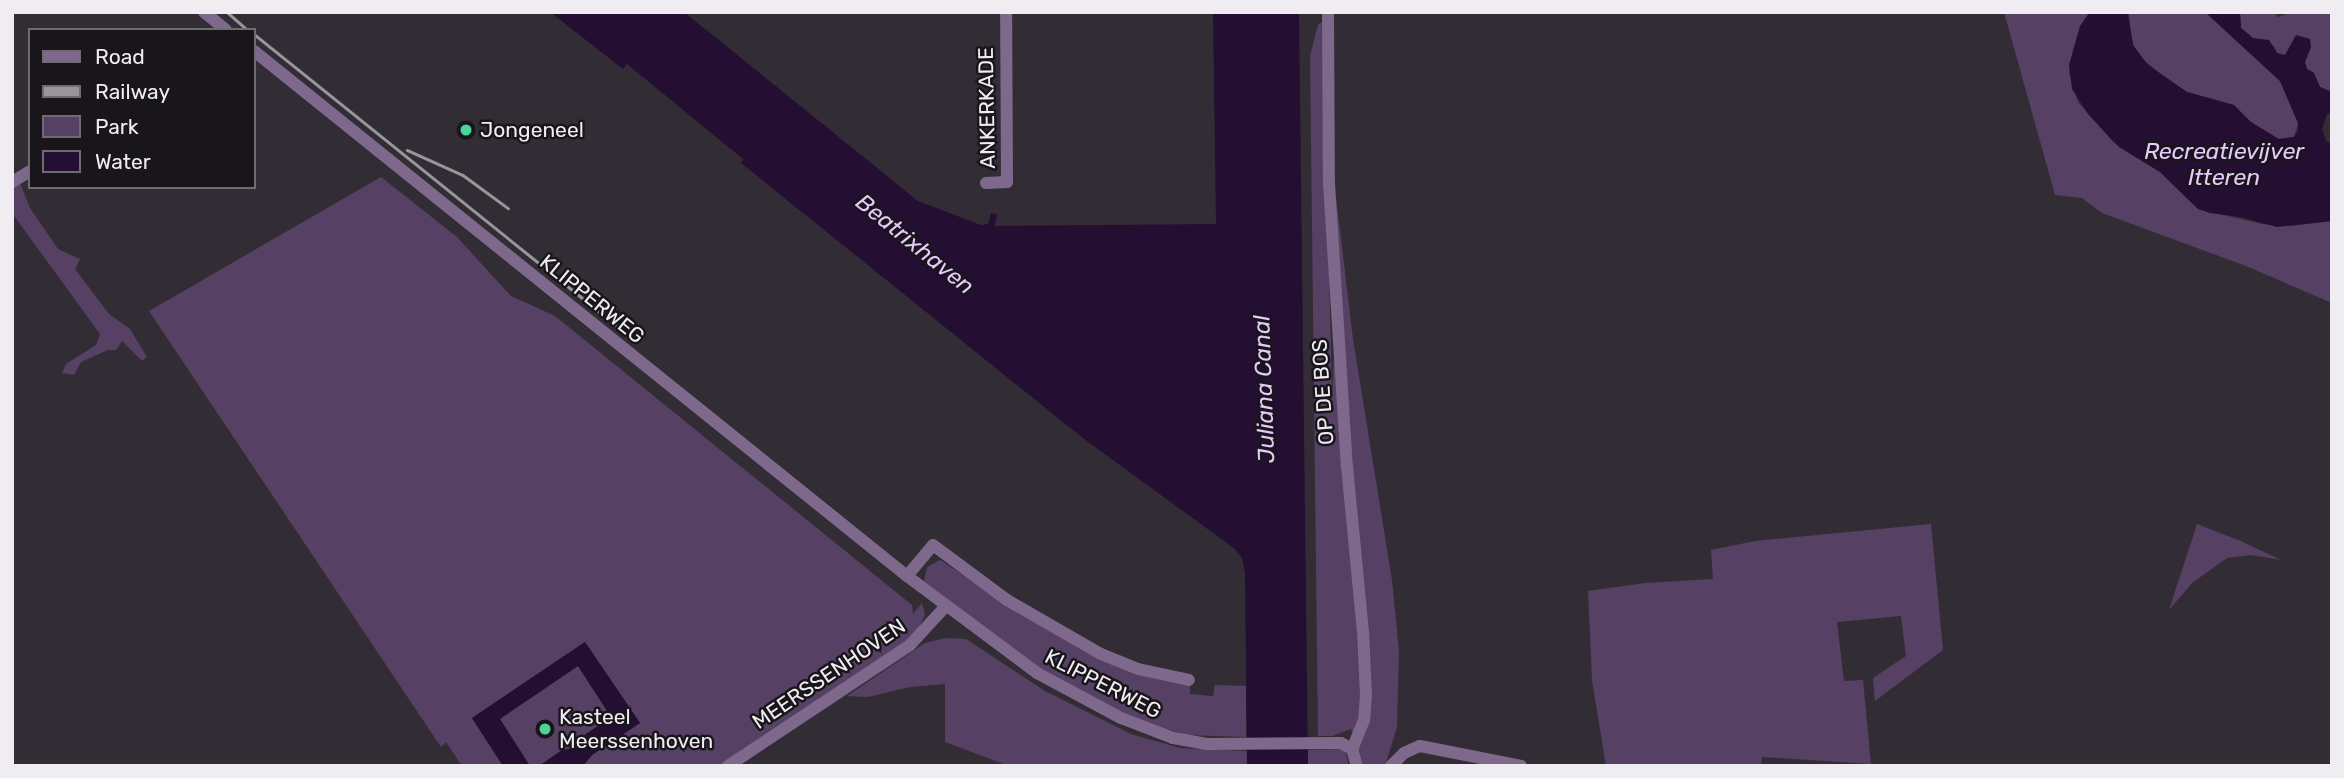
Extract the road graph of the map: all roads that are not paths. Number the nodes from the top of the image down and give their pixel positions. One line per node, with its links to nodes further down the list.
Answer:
1 (204, 12): 4 (street)
2 (1006, 12): 8 (street, ANKERKADE)
3 (1328, 12): 12 (street, OP DE BOS)
4 (224, 28)
5 (256, 53): 9 (street, KLIPPERWEG)
6 (28, 172): 7 (street)
7 (12, 182)
8 (986, 183)
9 (906, 576): 10 (street, KLIPPERWEG); 11 (street, KLIPPERWEG)
10 (945, 607): 12 (street, KLIPPERWEG); 13 (street, MEERSSENHOVEN)
11 (1189, 680)
12 (1352, 749): 14 (street)
13 (728, 766)
14 (1357, 766)
15 (1391, 766): 16 (street)
16 (1521, 766)

